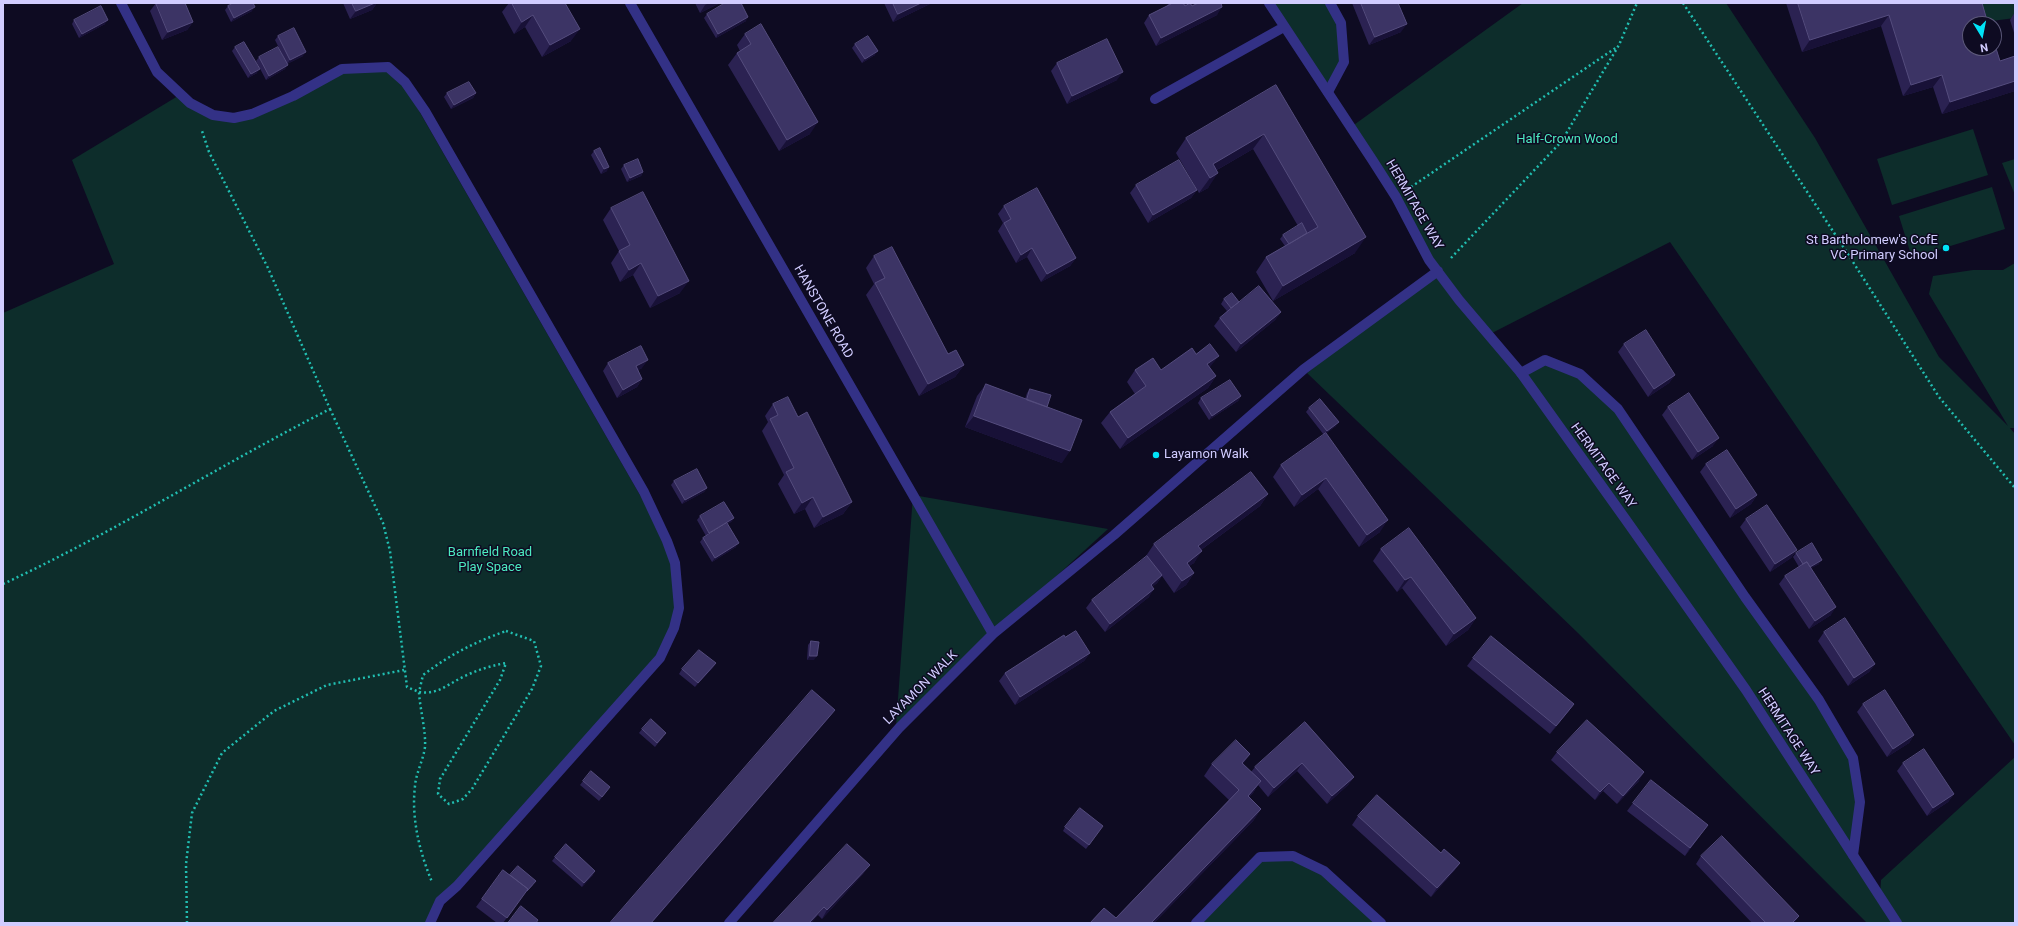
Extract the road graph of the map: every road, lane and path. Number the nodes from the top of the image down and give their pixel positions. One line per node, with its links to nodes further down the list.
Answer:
1 (120, 3): 11 (street)
2 (630, 3): 18 (street, HANSTONE ROAD)
3 (1269, 3): 7 (street, HERMITAGE WAY)
4 (1330, 3): 9 (street)
5 (1637, 3): 8 (path)
6 (1683, 3): 16 (path)
7 (1284, 27): 9 (street, HERMITAGE WAY); 10 (street)
8 (1619, 45): 12 (path); 13 (path)
9 (1328, 92): 12 (street, HERMITAGE WAY)
10 (1155, 99)
11 (205, 111): 15 (path); 22 (street)
12 (1396, 198): 13 (street, HERMITAGE WAY)
13 (1438, 272): 14 (street, HERMITAGE WAY); 18 (street, LAYAMON WALK)
14 (1521, 373): 21 (street, HERMITAGE WAY); 21 (street)
15 (330, 409): 17 (path); 19 (path)
16 (2015, 488)
17 (3, 584)
18 (993, 634): 25 (street, LAYAMON WALK)
19 (404, 670): 20 (path); 23 (path)
20 (419, 692): 20 (path); 22 (path)
21 (1853, 855): 28 (street, HERMITAGE WAY)
22 (440, 901): 24 (street)
23 (187, 923)
24 (430, 923)
25 (729, 923)
26 (1196, 923): 27 (street)
27 (1381, 923)
28 (1897, 923)

